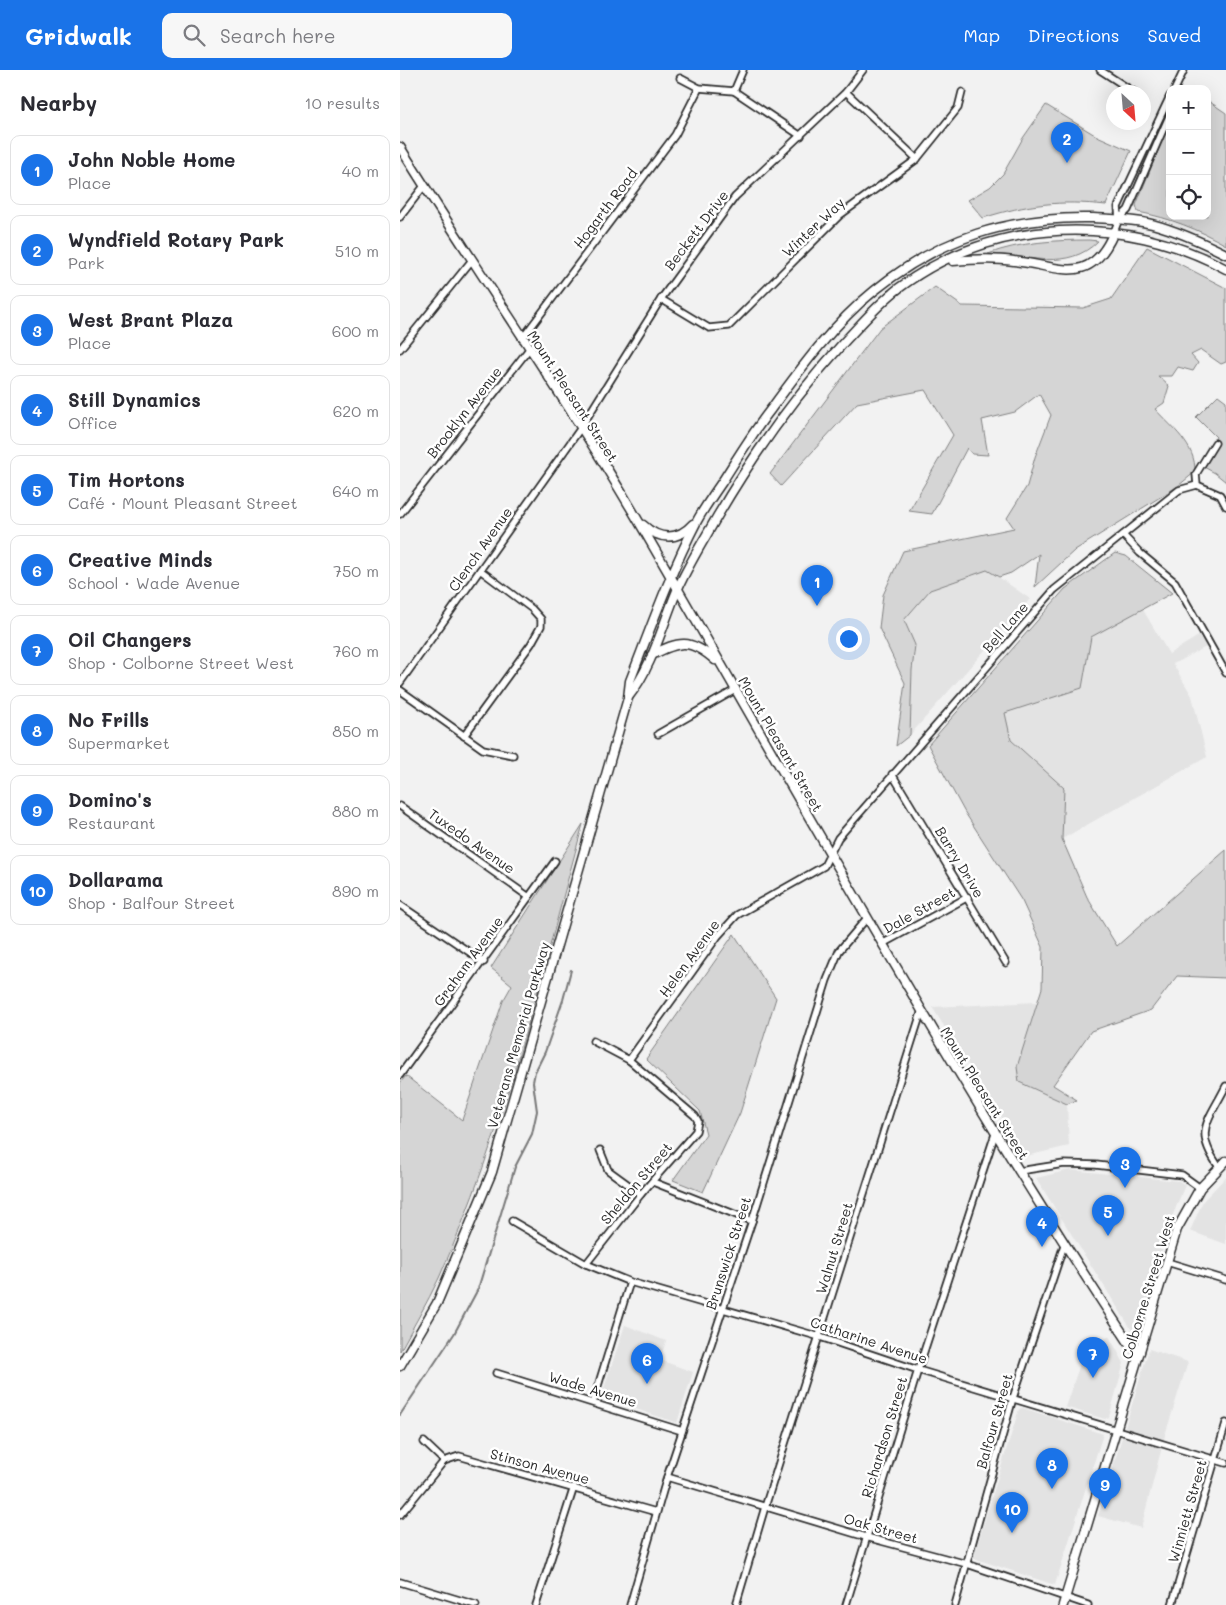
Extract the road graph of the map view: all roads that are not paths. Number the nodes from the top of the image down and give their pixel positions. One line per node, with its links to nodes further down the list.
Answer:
1 (743, 70): 9 (street)
2 (863, 70): 10 (street, Beckett Drive)
3 (1100, 70): 6 (street)
4 (1184, 70): 7 (street)
5 (680, 78): 8 (street)
6 (1123, 85)
7 (1177, 85)
8 (699, 88): 9 (street); 26 (street, Hogarth Road)
9 (734, 91): 14 (street)
10 (846, 92): 14 (street, Beckett Drive); 16 (street)
11 (962, 92): 16 (street, Winter Way)
12 (1166, 105): 19 (street)
13 (1166, 123): 19 (street)
14 (802, 136): 25 (street, Beckett Drive)
15 (400, 147): 17 (main road, Mount Pleasant Street)
16 (917, 160): 25 (street, Winter Way)
17 (424, 186): 18 (street); 22 (main road, Mount Pleasant Street)
18 (400, 217)
19 (1119, 219): 20 (street); 21 (main road, Veterans Memorial Parkway); 35 (main road, Veterans Memorial Parkway)
20 (1114, 232): 23 (main road, Veterans Memorial Parkway); 23 (main road); 24 (main road, Veterans Memorial Parkway)
21 (1226, 254)
22 (472, 260): 26 (main road, Mount Pleasant Street); 27 (street)
23 (946, 261): 39 (main road, Veterans Memorial Parkway)
24 (1226, 269)
25 (660, 299): 29 (street, Beckett Drive)
26 (522, 339): 28 (main road, Mount Pleasant Street)
27 (400, 349)
28 (529, 349): 29 (main road, Mount Pleasant Street); 33 (street, Brooklyn Avenue)
29 (580, 429): 34 (main road, Mount Pleasant Street); 37 (street, Clench Avenue)
30 (1215, 443): 31 (street)
31 (1197, 485): 32 (street); 36 (street, Bell Lane)
32 (1226, 506)
33 (400, 514)
34 (637, 519): 35 (main road); 38 (main road, Mount Pleasant Street)
35 (698, 519): 38 (main road, Veterans Memorial Parkway)
36 (1123, 535): 42 (street); 50 (street, Bell Lane)
37 (480, 570): 43 (street, Clench Avenue); 48 (street)
38 (670, 577): 39 (main road, Mount Pleasant Street); 46 (main road, Veterans Memorial Parkway)
39 (678, 590): 40 (main road, Veterans Memorial Parkway); 41 (main road, Mount Pleasant Street)
40 (652, 655): 41 (main road); 46 (main road, Veterans Memorial Parkway)
41 (720, 664): 45 (main road, Mount Pleasant Street)
42 (1226, 673)
43 (400, 683)
44 (400, 690): 48 (street)
45 (735, 690): 47 (street); 52 (main road, Mount Pleasant Street)
46 (628, 698): 84 (main road, Veterans Memorial Parkway)
47 (658, 734)
48 (464, 736): 49 (street)
49 (513, 755)
50 (892, 774): 52 (street, Bell Lane); 55 (street, Barry Drive)
51 (400, 806): 54 (street, Tuxedo Avenue)
52 (830, 854): 57 (main road, Mount Pleasant Street); 63 (street, Helen Avenue)
53 (555, 861): 54 (street, Graham Avenue)
54 (529, 897): 59 (street, Graham Avenue)
55 (968, 897): 58 (street, Dale Street); 60 (street, Barry Drive)
56 (400, 905): 59 (street)
57 (867, 918): 58 (main road, Mount Pleasant Street); 75 (street, Brunswick Street)
58 (882, 944): 61 (main road, Mount Pleasant Street)
59 (484, 962): 64 (street, Graham Avenue)
60 (1006, 963)
61 (921, 1013): 66 (main road, Mount Pleasant Street); 82 (street, Walnut Street)
62 (593, 1041): 63 (street)
63 (630, 1060): 71 (street, Sheldon Street)
64 (400, 1075)
65 (1226, 1086): 69 (street)
66 (995, 1134): 70 (main road, Mount Pleasant Street); 85 (street, Richardson Street)
67 (600, 1150): 73 (street)
68 (1226, 1161): 69 (main road, Colborne Street West)
69 (1219, 1167): 72 (main road, Colborne Street West)
70 (1019, 1171): 72 (street); 76 (main road, Mount Pleasant Street)
71 (653, 1182): 73 (street, Sheldon Street); 75 (street)
72 (1200, 1188): 77 (main road, Colborne Street West)
73 (641, 1194): 78 (street, Sheldon Street)
74 (512, 1221): 78 (street, Catharine Avenue)
75 (752, 1221): 81 (street, Brunswick Street)
76 (1064, 1245): 83 (main road, Mount Pleasant Street); 87 (street, Balfour Street)
77 (1167, 1262): 79 (street); 83 (main road, Colborne Street West)
78 (586, 1264): 80 (street, Catharine Avenue)
79 (1226, 1280)
80 (630, 1282): 81 (street, Catharine Avenue); 88 (street)
81 (724, 1308): 82 (street, Catharine Avenue); 91 (street, Brunswick Street)
82 (820, 1337): 85 (street, Catharine Avenue); 98 (street, Walnut Street)
83 (1140, 1352): 90 (main road, Colborne Street West)
84 (400, 1366)
85 (918, 1370): 87 (street, Catharine Avenue); 101 (street, Richardson Street)
86 (496, 1373): 88 (street, Wade Avenue)
87 (1013, 1398): 90 (street, Catharine Avenue); 102 (street, Balfour Street)
88 (593, 1402): 91 (street, Wade Avenue)
89 (1226, 1423): 93 (street, Winniett Street)
90 (1116, 1430): 93 (street, Catharine Avenue); 104 (main road, Colborne Street West)
91 (682, 1431): 96 (street, Brunswick Street)
92 (424, 1442): 94 (street)
93 (1215, 1460): 95 (street, Catharine Avenue); 112 (street, Winniett Street)
94 (444, 1461): 97 (street, Stinson Avenue); 100 (street)
95 (1226, 1463)
96 (667, 1477): 98 (street, Oak Street); 99 (street, Brunswick Street)
97 (574, 1487): 99 (street, Stinson Avenue); 106 (street)
98 (765, 1506): 101 (street, Oak Street); 108 (street, Walnut Street)
99 (656, 1512): 107 (street, Brunswick Street)
100 (400, 1515)
101 (866, 1537): 102 (street, Oak Street); 109 (street, Richardson Street)
102 (967, 1564): 104 (street, Oak Street); 110 (street, Balfour Street)
103 (400, 1582): 105 (street)
104 (1064, 1602): 111 (street, Oak Street)
105 (476, 1605)
106 (536, 1605)
107 (630, 1605)
108 (736, 1605)
109 (846, 1605)
110 (955, 1605)
111 (1088, 1605)
112 (1172, 1605)

